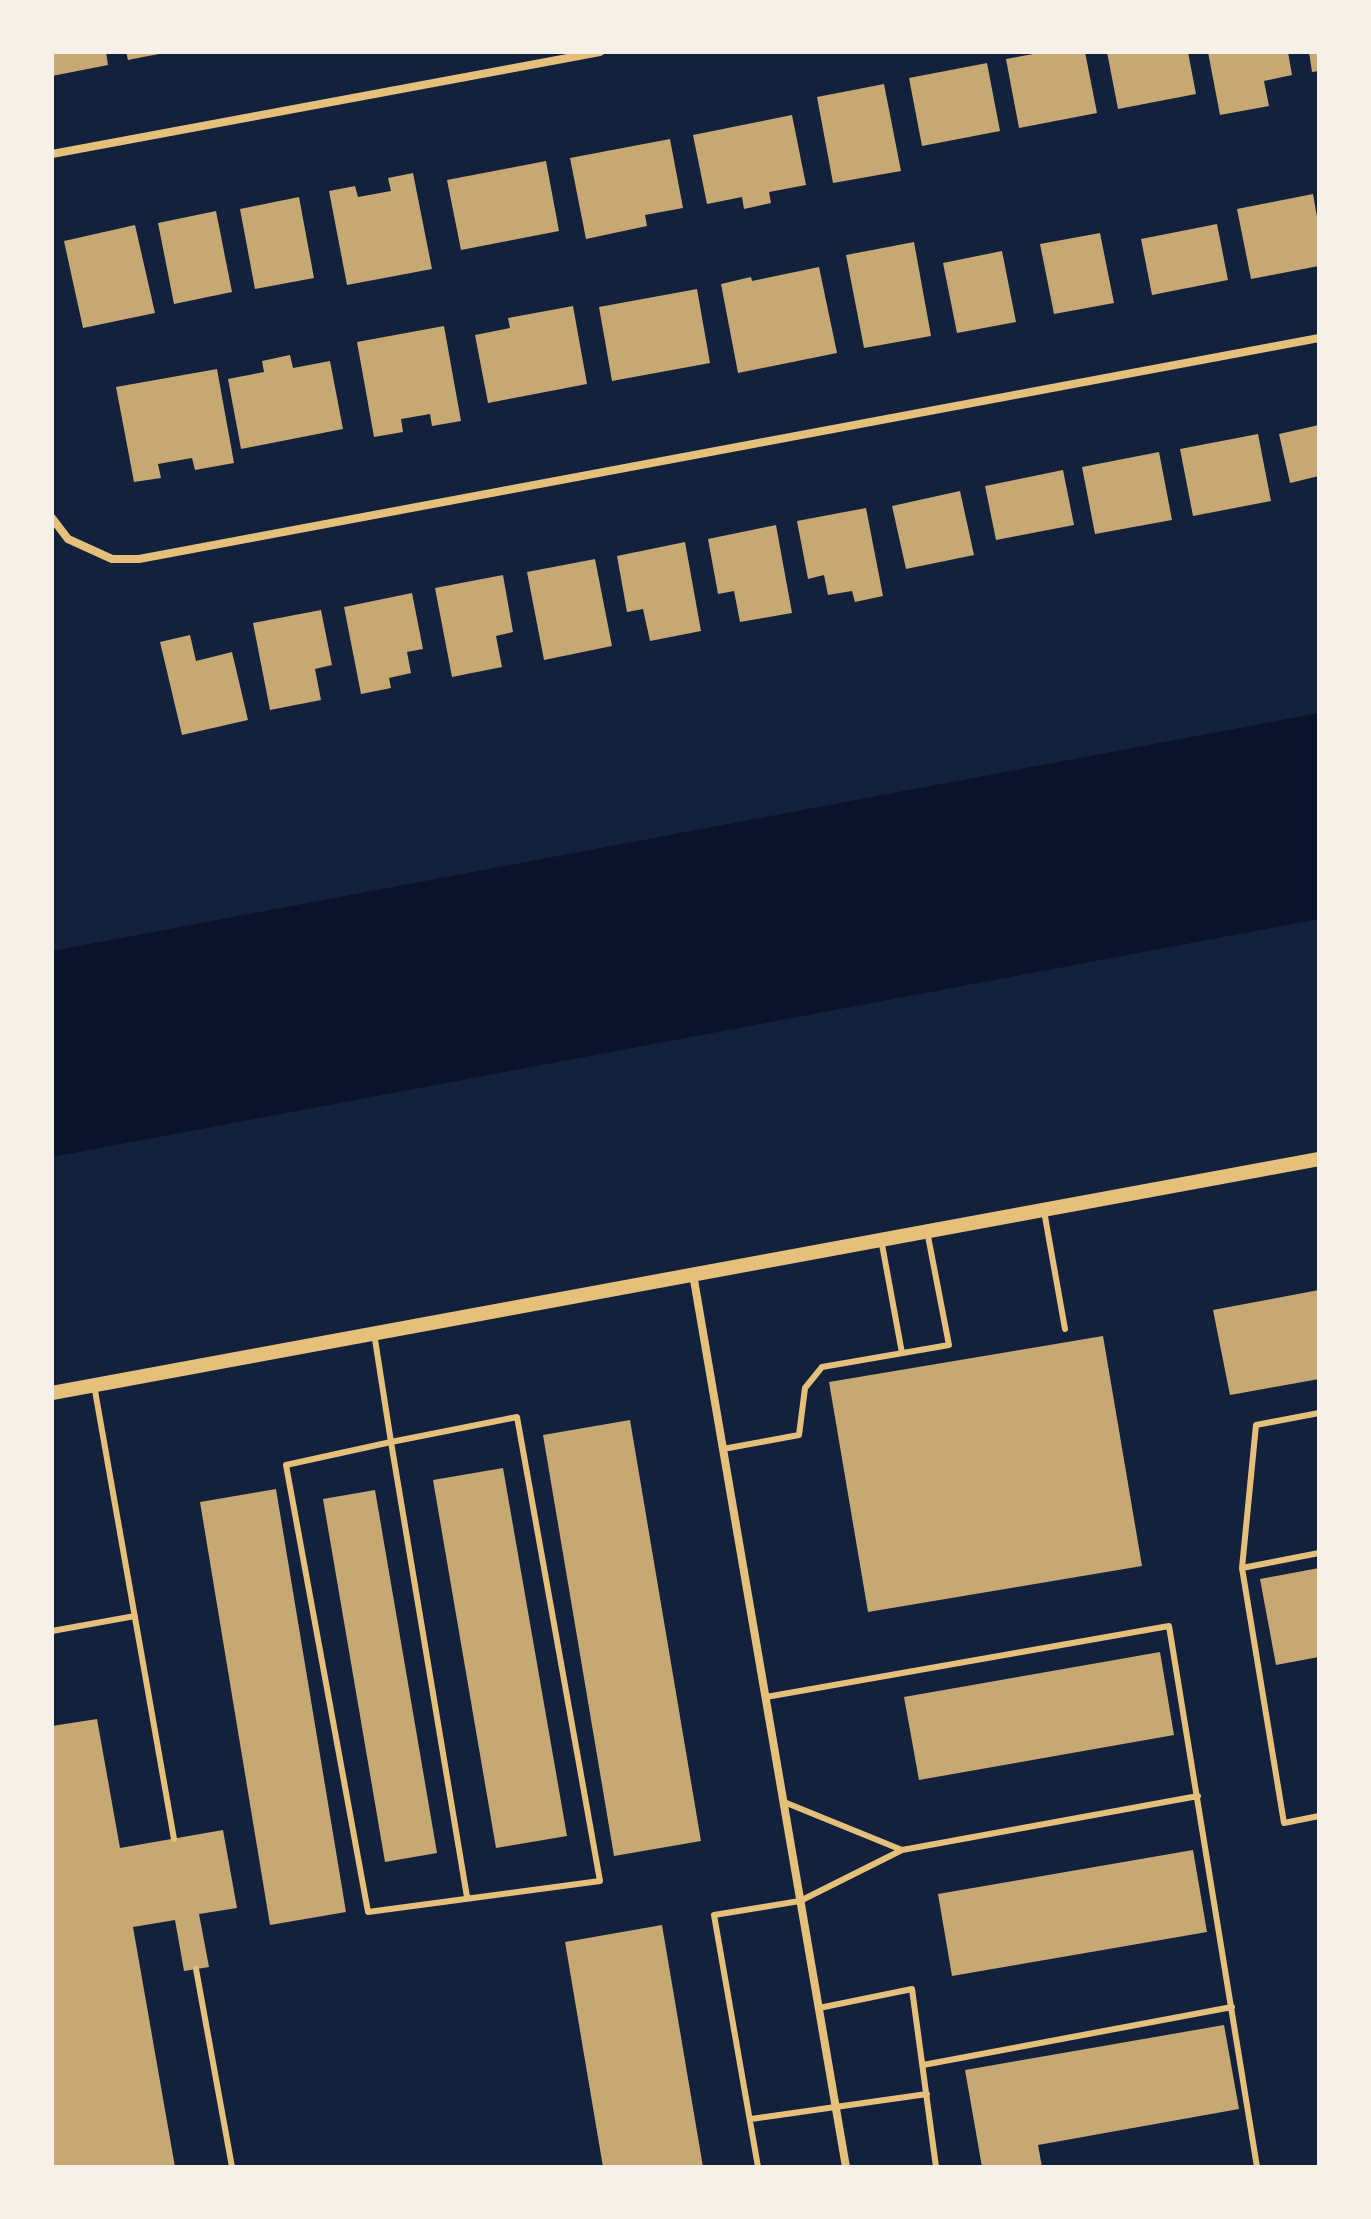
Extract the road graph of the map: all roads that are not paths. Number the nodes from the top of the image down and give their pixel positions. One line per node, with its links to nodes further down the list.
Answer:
1 (600, 52): 2 (street)
2 (52, 154)
3 (1319, 338): 4 (street)
4 (52, 518)
5 (1319, 1159): 6 (street)
6 (1044, 1209): 7 (street); 10 (lane)
7 (927, 1231): 8 (street); 12 (lane)
8 (881, 1239): 9 (street); 12 (lane)
9 (693, 1273): 11 (street); 17 (street)
10 (1065, 1329)
11 (374, 1333): 13 (street); 16 (lane)
12 (902, 1353): 17 (lane)
13 (94, 1385): 14 (street); 20 (lane)
14 (52, 1393)
15 (1319, 1413): 19 (lane)
16 (391, 1442): 28 (lane); 28 (lane); 28 (lane)
17 (723, 1449): 22 (street)
18 (1319, 1553): 19 (lane)
19 (1242, 1568): 25 (lane)
20 (135, 1616): 21 (lane); 26 (lane)
21 (52, 1631)
22 (766, 1697): 23 (lane); 24 (street)
23 (1198, 1796): 27 (lane); 31 (lane)
24 (784, 1802): 27 (lane); 29 (street)
25 (1319, 1816)
26 (174, 1839)
27 (902, 1850): 29 (lane)
28 (467, 1897)
29 (800, 1901): 32 (street); 36 (lane)
30 (196, 1969): 37 (lane)
31 (1232, 2007): 33 (lane); 41 (lane)
32 (819, 2008): 33 (lane); 35 (street)
33 (923, 2065): 34 (lane)
34 (927, 2094): 35 (lane); 40 (lane)
35 (836, 2107): 36 (lane); 39 (street)
36 (751, 2119): 38 (lane)
37 (232, 2167)
38 (758, 2167)
39 (846, 2167)
40 (936, 2167)
41 (1257, 2167)

